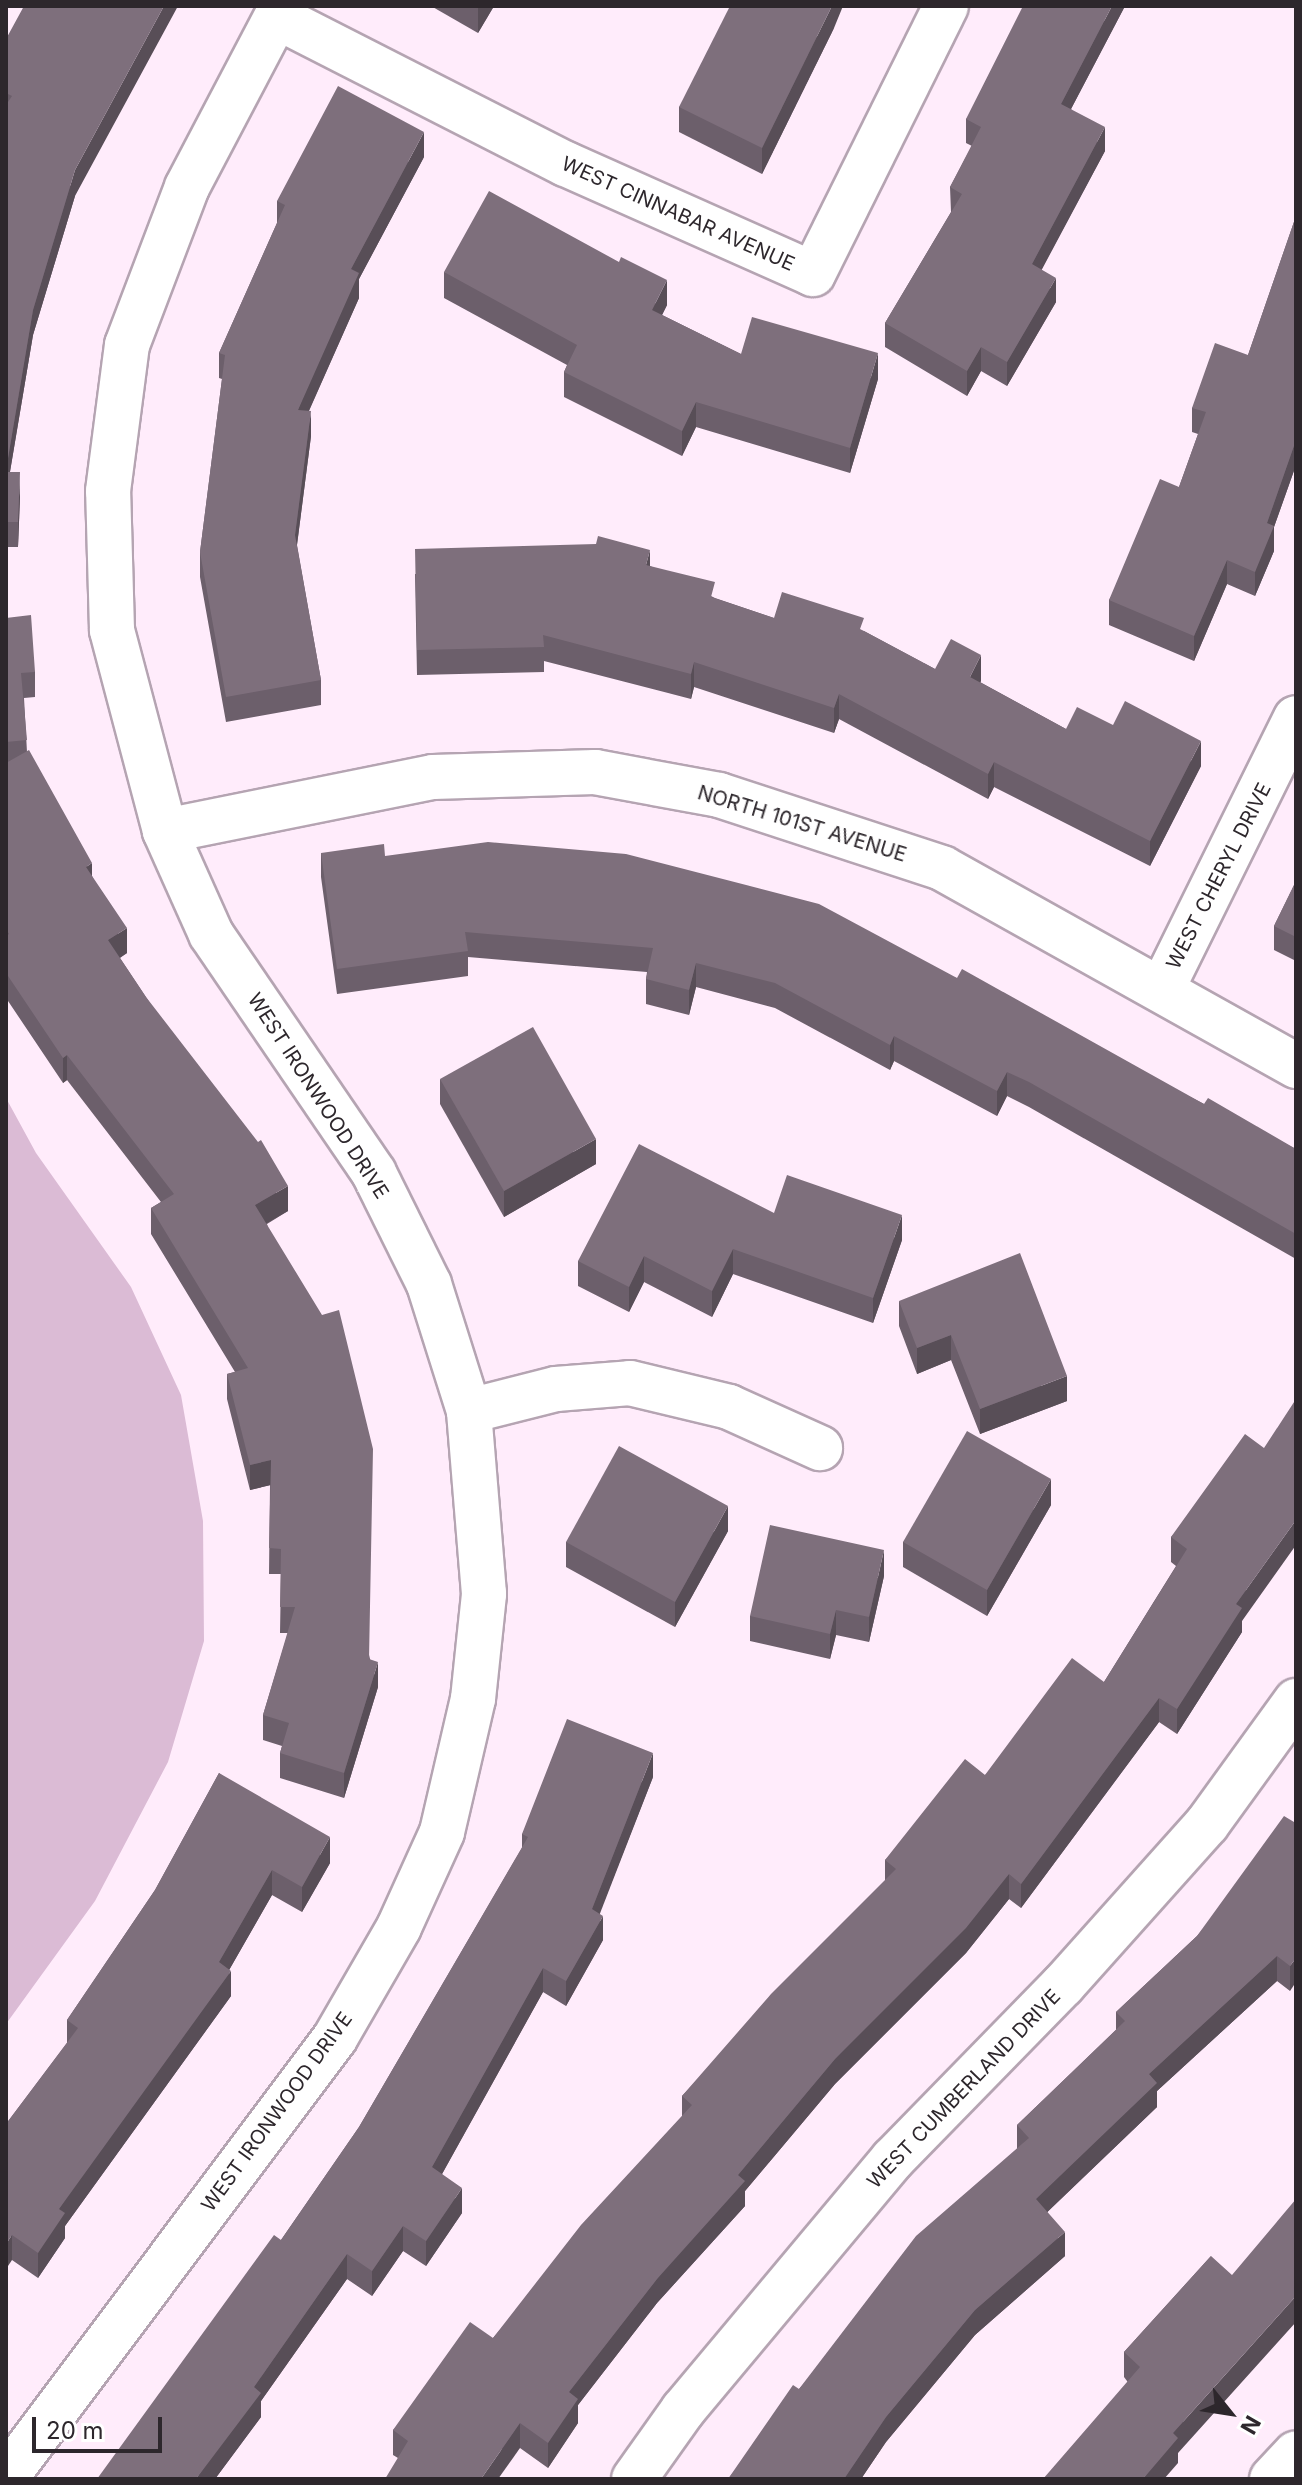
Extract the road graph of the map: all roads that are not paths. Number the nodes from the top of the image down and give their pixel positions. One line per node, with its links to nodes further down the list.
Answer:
1 (946, 6): 2 (street, WEST CINNABAR AVENUE)
2 (279, 11): 4 (street, WEST IRONWOOD DRIVE)
3 (1296, 718): 5 (street, WEST CHERYL DRIVE)
4 (165, 831): 5 (street, NORTH 101ST AVENUE); 7 (street, WEST IRONWOOD DRIVE)
5 (1162, 989): 6 (street, NORTH 101ST AVENUE)
6 (1296, 1066)
7 (469, 1411): 8 (street); 11 (street, WEST IRONWOOD DRIVE)
8 (820, 1448)
9 (1296, 1701): 12 (street, WEST CUMBERLAND DRIVE)
10 (1296, 2453): 13 (street)
11 (6, 2477)
12 (634, 2479)
13 (1272, 2479)

